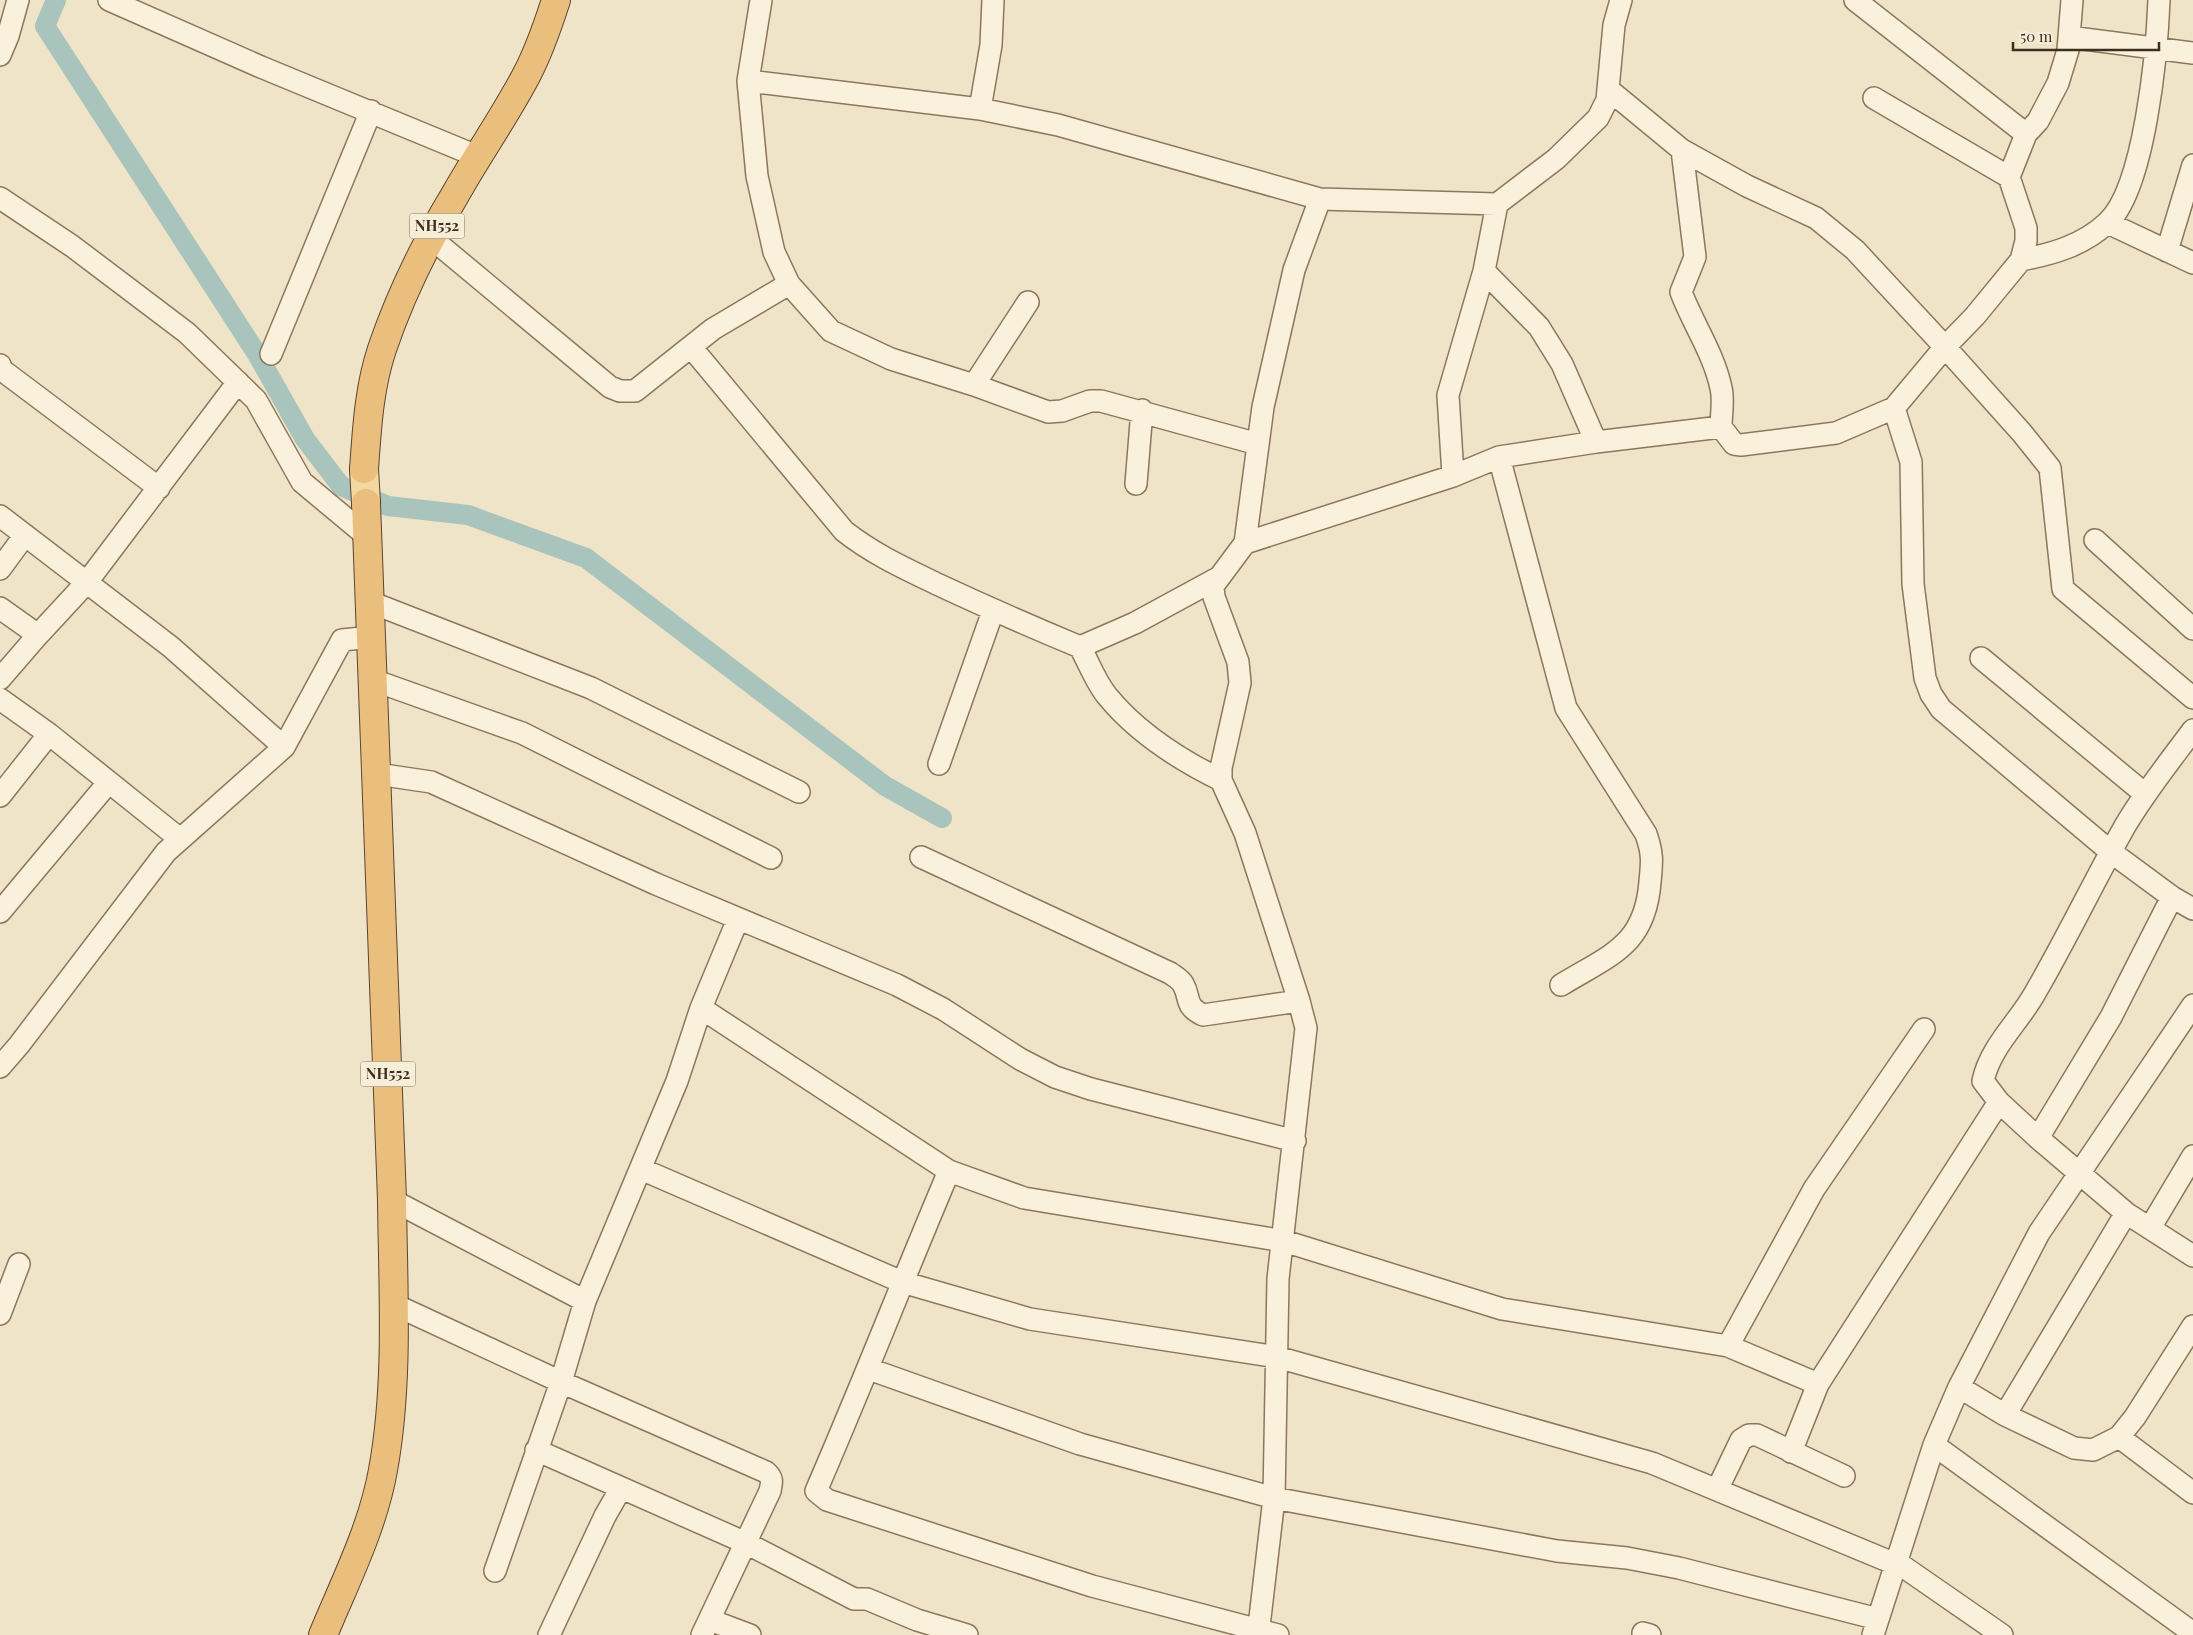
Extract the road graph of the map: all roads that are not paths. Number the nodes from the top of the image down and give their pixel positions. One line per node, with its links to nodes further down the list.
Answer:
1 (18, 0): 13 (street)
2 (109, 0): 18 (street)
3 (556, 0): 21 (highway, NH552)
4 (761, 0): 14 (street)
5 (992, 0): 17 (street)
6 (1621, 0): 15 (street)
7 (1855, 0): 19 (street)
8 (2072, 0): 10 (street)
9 (2159, 0): 11 (street)
10 (2069, 36): 11 (street); 19 (street)
11 (2154, 48): 12 (street); 27 (street)
12 (2193, 52)
13 (0, 55)
14 (748, 81): 17 (street); 33 (street)
15 (1608, 89): 20 (street); 26 (street)
16 (1874, 98): 23 (street)
17 (980, 110): 25 (street)
18 (371, 111): 21 (street); 37 (street)
19 (2026, 134): 23 (street)
20 (1682, 150): 36 (street); 43 (street)
21 (479, 157): 28 (highway, NH552)
22 (2193, 165): 29 (street)
23 (2009, 177): 30 (street)
24 (0, 198): 39 (street)
25 (1320, 198): 26 (street); 45 (street)
26 (1497, 204): 32 (street)
27 (2108, 222): 29 (street); 30 (street)
28 (431, 238): 35 (street); 47 (highway, NH552)
29 (2167, 251): 31 (street)
30 (2020, 260): 36 (street)
31 (2193, 263)
32 (1484, 270): 44 (street); 48 (street)
33 (789, 284): 35 (street); 40 (street)
34 (1028, 302): 40 (street)
35 (691, 347): 62 (street)
36 (1945, 347): 41 (street); 71 (street)
37 (271, 354)
38 (0, 365): 50 (street)
39 (238, 382): 50 (street); 54 (street)
40 (974, 385): 42 (street)
41 (1894, 408): 43 (street); 83 (street)
42 (1142, 410): 45 (street); 49 (street)
43 (1721, 427): 44 (street)
44 (1596, 442): 46 (street)
45 (1258, 444): 56 (street)
46 (1499, 457): 48 (street); 90 (street)
47 (364, 469): 51 (main road)
48 (1452, 476): 56 (street)
49 (1136, 484)
50 (159, 488): 59 (street)
51 (366, 503): 54 (highway, NH552)
52 (0, 516): 53 (street)
53 (25, 535): 57 (street); 59 (street)
54 (368, 537): 60 (highway, NH552)
55 (2095, 540): 63 (street)
56 (1245, 543): 58 (street)
57 (0, 569)
58 (1216, 579): 66 (street); 77 (street)
59 (87, 582): 64 (street); 74 (street)
60 (370, 602): 65 (highway, NH552); 79 (street)
61 (0, 608): 64 (street)
62 (993, 611): 66 (street); 75 (street)
63 (2193, 628)
64 (38, 635): 68 (street)
65 (372, 637): 69 (highway, NH552); 74 (street)
66 (1080, 647): 77 (street)
67 (1981, 658): 80 (street)
68 (0, 679)
69 (373, 680): 76 (highway, NH552); 85 (street)
70 (0, 698): 73 (street)
71 (2193, 698)
72 (2193, 730): 80 (street)
73 (49, 734): 78 (street); 81 (street)
74 (284, 747): 82 (street)
75 (940, 764)
76 (377, 774): 89 (street); 103 (highway, NH552)
77 (1222, 780): 91 (street)
78 (108, 784): 82 (street); 88 (street)
79 (799, 792)
80 (2145, 794): 83 (street)
81 (0, 796)
82 (180, 839): 95 (street)
83 (2111, 852): 86 (street); 96 (street)
84 (921, 857): 91 (street)
85 (771, 858)
86 (2172, 897): 87 (street); 97 (street)
87 (2193, 909)
88 (0, 912)
89 (738, 918): 93 (street); 98 (street)
90 (1560, 985)
91 (1299, 1000): 98 (street)
92 (2193, 1005): 102 (street)
93 (701, 1008): 100 (street); 101 (street)
94 (1924, 1029): 114 (street)
95 (0, 1067)
96 (1999, 1102): 97 (street); 118 (street)
97 (2038, 1138): 102 (street)
98 (1295, 1141): 106 (street)
99 (2193, 1156): 105 (street)
100 (641, 1169): 109 (street); 110 (street)
101 (949, 1171): 106 (street); 109 (street)
102 (2080, 1172): 104 (street); 119 (street)
103 (392, 1200): 110 (street); 111 (highway, NH552)
104 (2126, 1212): 105 (street); 120 (street)
105 (2150, 1228): 107 (street)
106 (1284, 1241): 114 (street); 115 (street)
107 (2193, 1256)
108 (19, 1264): 112 (street)
109 (902, 1282): 115 (street); 116 (street)
110 (585, 1301): 117 (street)
111 (393, 1304): 117 (street); 137 (highway, NH552)
112 (0, 1314)
113 (2190, 1339): 121 (street)
114 (1728, 1346): 118 (street)
115 (1277, 1357): 127 (street); 129 (street)
116 (869, 1369): 129 (street); 135 (street)
117 (560, 1382): 123 (street); 130 (street)
118 (1818, 1384): 124 (street)
119 (1959, 1387): 120 (street); 122 (street)
120 (2004, 1415): 121 (street)
121 (2118, 1437): 128 (street)
122 (1934, 1445): 131 (street); 136 (street)
123 (536, 1450): 126 (street); 132 (street)
124 (1791, 1452): 125 (street); 127 (street)
125 (1844, 1476)
126 (621, 1488): 130 (street); 138 (street)
127 (1717, 1490): 131 (street)
128 (2193, 1493)
129 (1274, 1498): 134 (street); 135 (street)
130 (746, 1543): 133 (street); 140 (street)
131 (1898, 1563): 134 (street); 141 (street)
132 (495, 1571)
133 (706, 1627): 139 (street)
134 (1876, 1627)
135 (1265, 1633)
136 (2193, 1633)
137 (324, 1635)
138 (549, 1635)
139 (750, 1635)
140 (967, 1635)
141 (2002, 1635)

